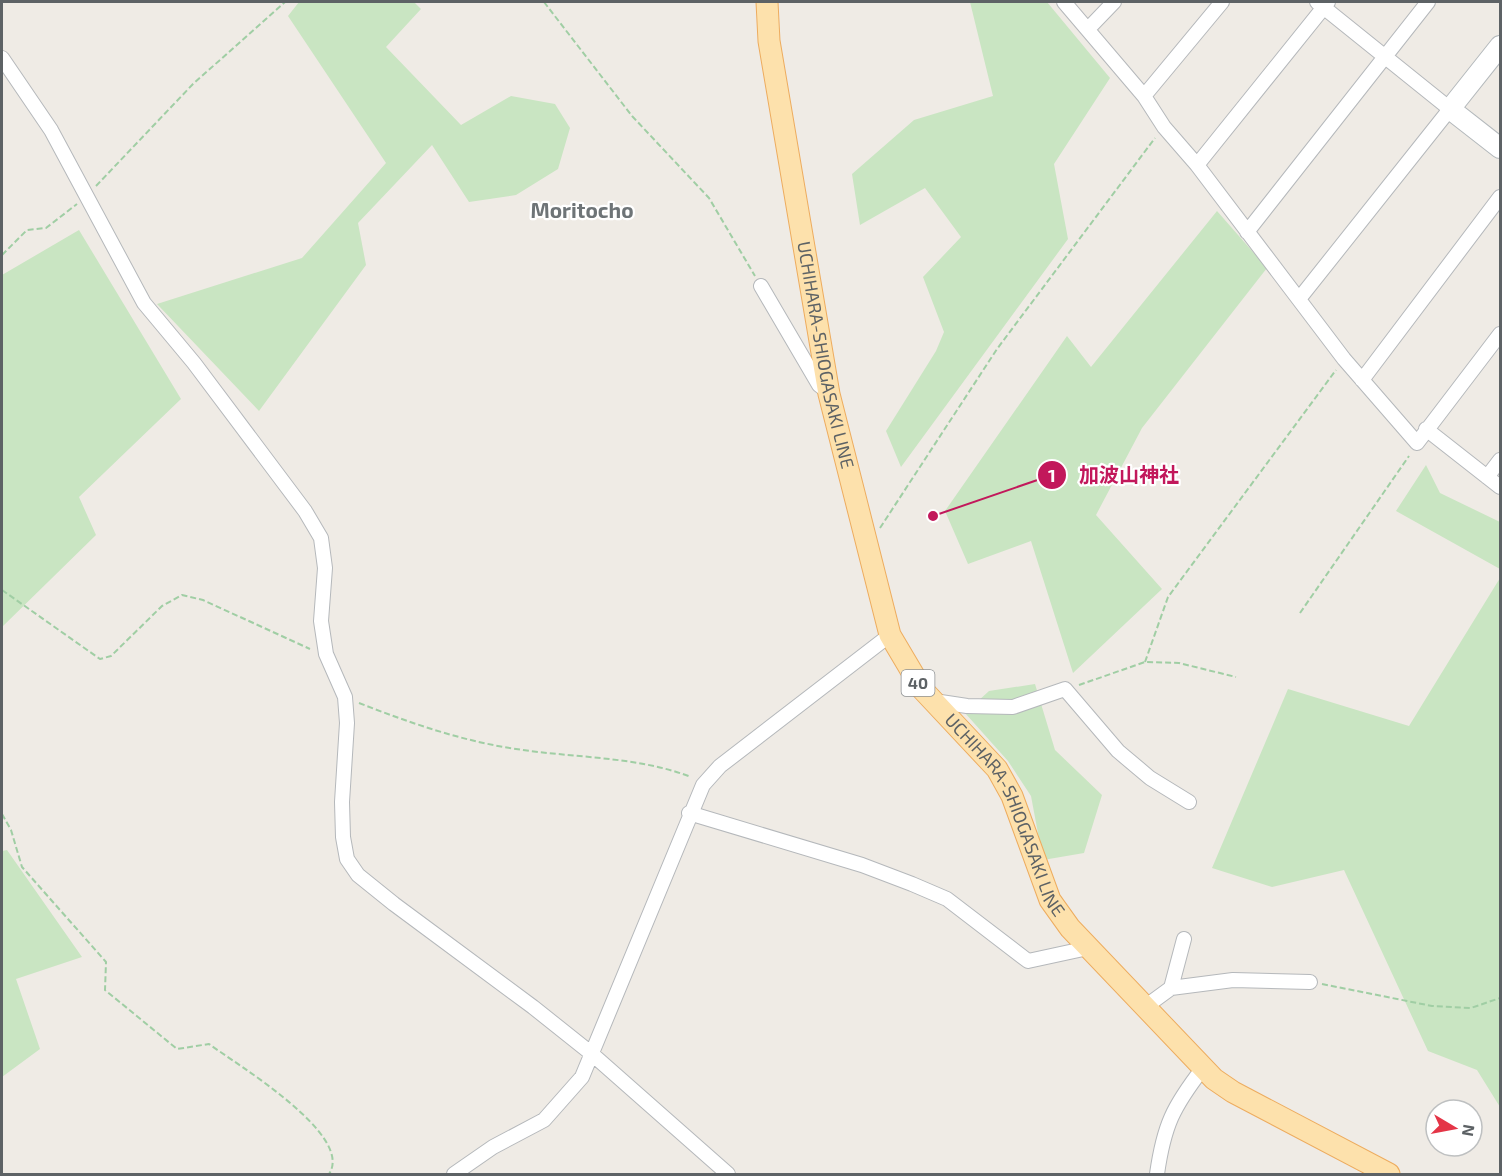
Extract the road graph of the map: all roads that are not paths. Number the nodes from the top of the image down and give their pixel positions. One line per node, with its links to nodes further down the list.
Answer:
1 (767, 2): 21 (main road, UCHIHARA-SHIOGASAKI LINE / 40)
2 (1064, 2): 7 (street)
3 (1114, 2): 7 (street)
4 (1222, 2): 11 (street)
5 (1428, 2): 9 (street)
6 (1323, 3): 9 (street); 14 (street)
7 (1088, 29): 11 (street)
8 (1500, 46): 12 (street)
9 (1383, 56): 12 (street); 16 (street)
10 (2, 58): 35 (street)
11 (1144, 96): 14 (street)
12 (1450, 109): 13 (street); 18 (street)
13 (1500, 148)
14 (1197, 165): 16 (street)
15 (1500, 197): 20 (street)
16 (1247, 232): 18 (street)
17 (761, 286): 21 (street)
18 (1299, 299): 20 (street)
19 (1500, 334): 22 (street)
20 (1362, 380): 22 (street)
21 (829, 394): 26 (main road, UCHIHARA-SHIOGASAKI LINE / 40)
22 (1426, 429): 24 (street)
23 (1500, 460): 24 (street)
24 (1487, 477): 25 (street)
25 (1500, 487)
26 (890, 634): 27 (main road, UCHIHARA-SHIOGASAKI LINE / 40); 29 (street)
27 (934, 701): 28 (street); 31 (main road, UCHIHARA-SHIOGASAKI LINE / 40)
28 (1189, 802)
29 (689, 813): 31 (street); 35 (street)
30 (1184, 939): 33 (street)
31 (1088, 948): 34 (main road, UCHIHARA-SHIOGASAKI LINE / 40)
32 (1310, 982): 33 (street)
33 (1171, 988): 34 (street)
34 (1145, 1007): 36 (main road, UCHIHARA-SHIOGASAKI LINE / 40)
35 (592, 1054): 37 (street); 38 (street)
36 (1203, 1068): 39 (street); 40 (main road, UCHIHARA-SHIOGASAKI LINE / 40)
37 (454, 1174)
38 (728, 1174)
39 (1157, 1174)
40 (1389, 1174)

